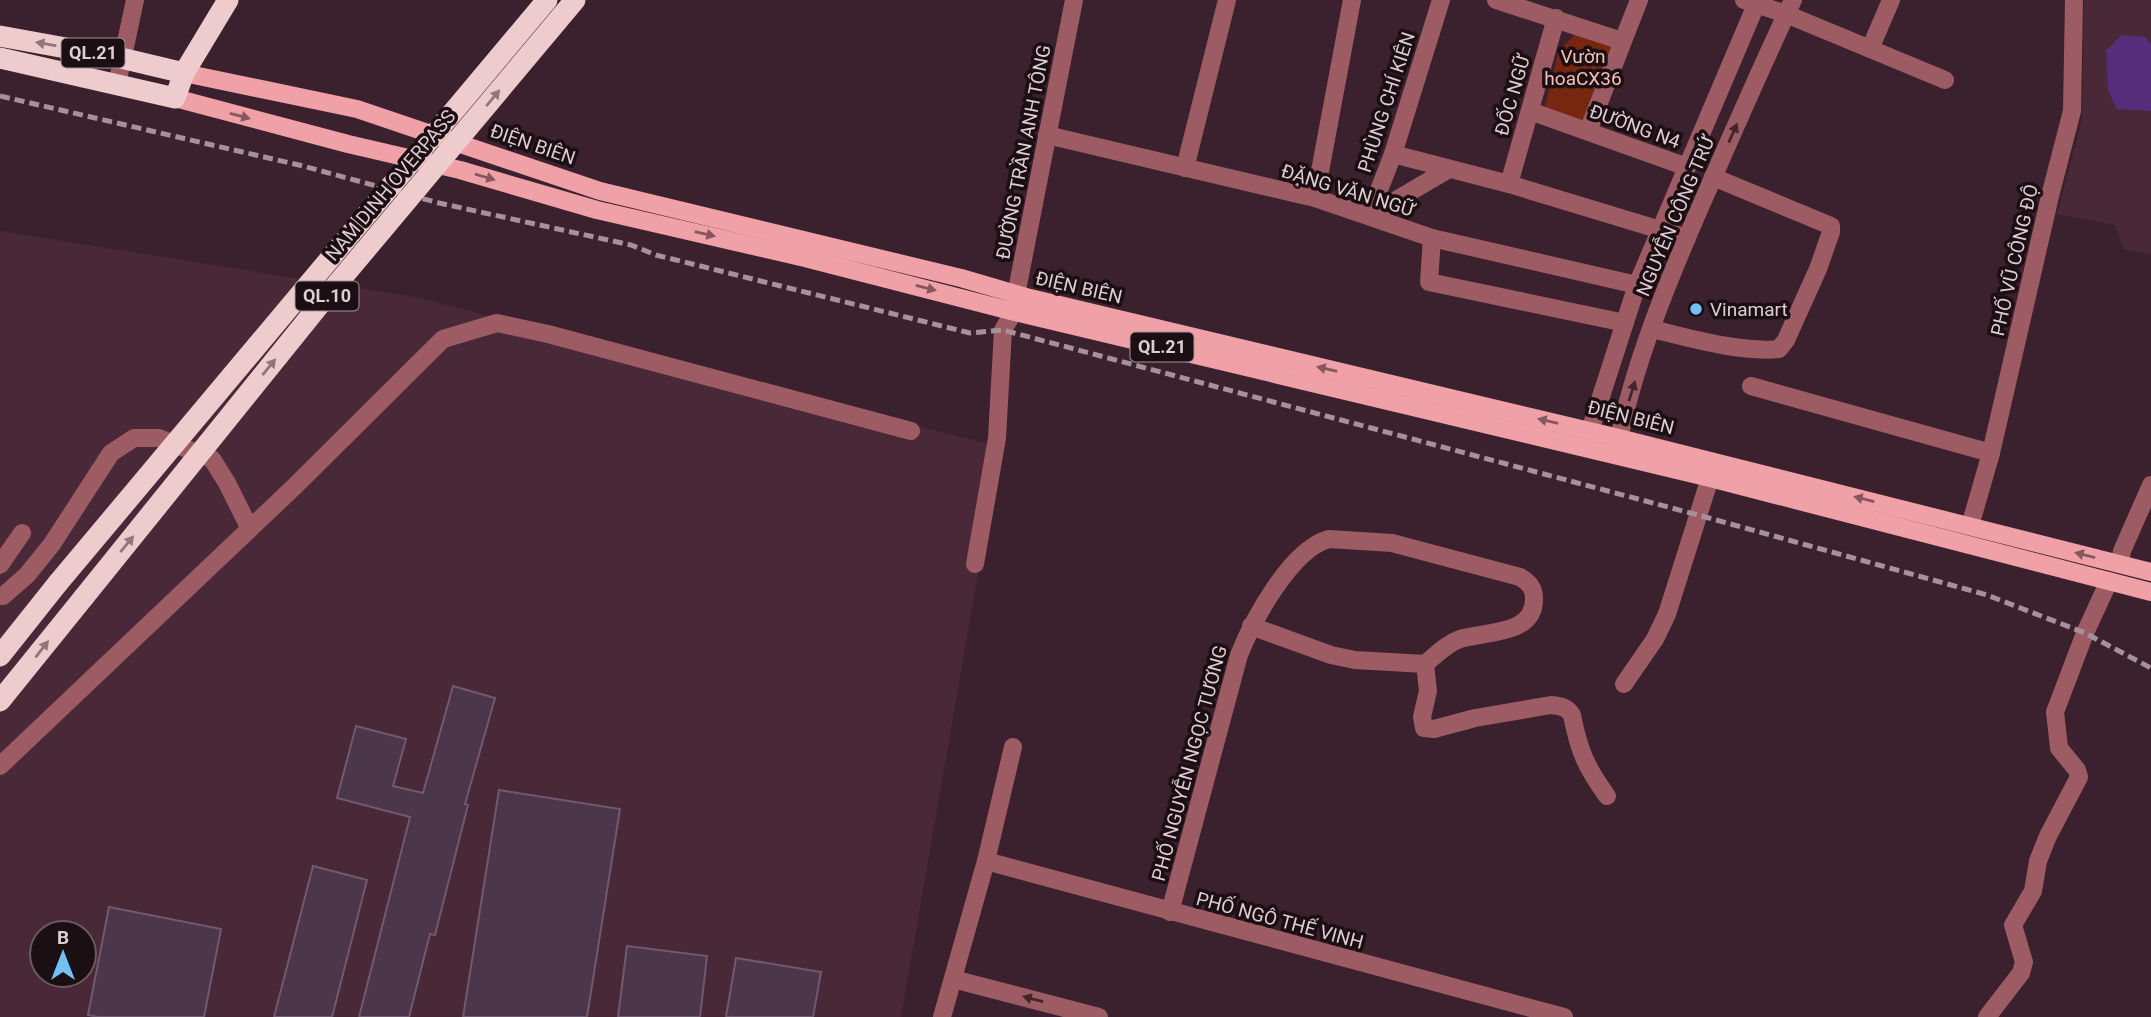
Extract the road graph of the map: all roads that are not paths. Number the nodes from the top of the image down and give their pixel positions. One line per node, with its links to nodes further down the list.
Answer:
1 (135, 0): 20 (street)
2 (228, 0): 21 (highway)
3 (547, 0): 63 (highway, NAM DINH OVERPASS / QL.10, bridge)
4 (575, 0): 66 (highway, NAM DINH OVERPASS / QL.10, one-way to 4, bridge)
5 (1074, 0): 27 (street, ĐƯỜNG TRẦN ANH TÔNG)
6 (1227, 0): 30 (street)
7 (1352, 0): 34 (street)
8 (1441, 0): 28 (street, PHÙNG CHÍ KIÊN)
9 (1496, 0): 15 (street)
10 (1639, 0): 17 (street)
11 (1891, 0): 18 (street)
12 (2074, 0): 48 (street, PHỐ VŨ CÔNG ĐỘ)
13 (1753, 1): 14 (street); 29 (street, NGUYỄN CÔNG TRỨ)
14 (1789, 7): 18 (street); 32 (street, NGUYỄN CÔNG TRỨ, one-way to 14)
15 (1556, 18): 17 (street); 25 (street, ĐỐC NGỮ)
16 (0, 36): 20 (highway, ĐIỆN BIÊN / QL.21, one-way to 16)
17 (1622, 41): 26 (street)
18 (1870, 49): 22 (street)
19 (0, 58): 23 (highway, ĐIỆN BIÊN / QL.21)
20 (121, 58): 21 (highway, ĐIỆN BIÊN / QL.21); 23 (street)
21 (184, 73): 24 (highway); 40 (main road, ĐIỆN BIÊN / QL.21)
22 (1945, 80)
23 (117, 84): 24 (highway, ĐIỆN BIÊN / QL.21)
24 (174, 98): 40 (main road, ĐIỆN BIÊN / QL.21, one-way to 40)
25 (1530, 111): 26 (street, ĐƯỜNG N4); 33 (street, ĐỐC NGỮ)
26 (1588, 131): 29 (street, ĐƯỜNG N4)
27 (1047, 135): 30 (street, ĐẶNG VĂN NGỮ); 40 (street, ĐƯỜNG TRẦN ANH TÔNG)
28 (1394, 155): 31 (street); 35 (street, PHÙNG CHÍ KIÊN)
29 (1687, 167): 36 (street, NGUYỄN CÔNG TRỨ)
30 (1185, 168): 34 (street, ĐẶNG VĂN NGỮ)
31 (1449, 169): 33 (street); 35 (street)
32 (1713, 177): 38 (street, NGUYỄN CÔNG TRỨ); 42 (street)
33 (1509, 184): 36 (street)
34 (1315, 198): 35 (street, ĐẶNG VĂN NGỮ)
35 (1369, 216): 37 (street, ĐẶNG VĂN NGỮ)
36 (1661, 230): 38 (street); 39 (street, NGUYỄN CÔNG TRỨ)
37 (1432, 238): 39 (street, ĐẶNG VĂN NGỮ); 41 (street)
38 (1687, 238): 42 (street, NGUYỄN CÔNG TRỨ)
39 (1637, 285): 41 (street, NGUYỄN CÔNG TRỨ)
40 (1013, 303): 45 (main road, ĐIỆN BIÊN / QL.21, one-way to 40); 47 (main road, ĐIỆN BIÊN / QL.21); 55 (street, ĐƯỜNG TRẦN ANH TÔNG)
41 (1625, 323): 45 (street, NGUYỄN CÔNG TRỨ)
42 (1652, 329): 46 (street, NGUYỄN CÔNG TRỨ, one-way to 42)
43 (1751, 386): 48 (street)
44 (911, 431): 53 (street)
45 (1591, 431): 46 (main road, ĐIỆN BIÊN / QL.21); 47 (street, NGUYỄN CÔNG TRỨ)
46 (1619, 438): 49 (street, NGUYỄN CÔNG TRỨ); 52 (main road, ĐIỆN BIÊN / QL.21, one-way to 46)
47 (1584, 449): 49 (main road, ĐIỆN BIÊN / QL.21)
48 (1991, 453): 52 (street, PHỐ VŨ CÔNG ĐỘ)
49 (1616, 457): 50 (main road, ĐIỆN BIÊN / QL.21)
50 (1710, 478): 59 (main road, ĐIỆN BIÊN / QL.21); 65 (street)
51 (2151, 485): 56 (street)
52 (1969, 526): 56 (main road, ĐIỆN BIÊN / QL.21, one-way to 52)
53 (250, 529): 61 (street); 68 (street)
54 (22, 533): 57 (street)
55 (975, 564)
56 (2120, 564): 58 (main road, ĐIỆN BIÊN / QL.21)
57 (0, 565)
58 (2151, 572)
59 (2109, 581): 60 (main road, ĐIỆN BIÊN / QL.21); 76 (street)
60 (2151, 592)
61 (0, 596)
62 (1251, 626): 64 (street); 64 (street, PHỐ NGUYỄN NGỌC TƯƠNG); 71 (street, PHỐ NGUYỄN NGỌC TƯƠNG)
63 (2, 652)
64 (1425, 664): 69 (street)
65 (1624, 684)
66 (0, 701)
67 (1013, 747): 70 (street)
68 (0, 766)
69 (1607, 796)
70 (986, 861): 71 (street, PHỐ NGÔ THẾ VINH); 72 (street)
71 (1170, 912): 75 (street, PHỐ NGÔ THẾ VINH)
72 (953, 979): 73 (street); 74 (street, one-way to 72)
73 (942, 1017)
74 (1099, 1017)
75 (1564, 1017)
76 (1987, 1017)

